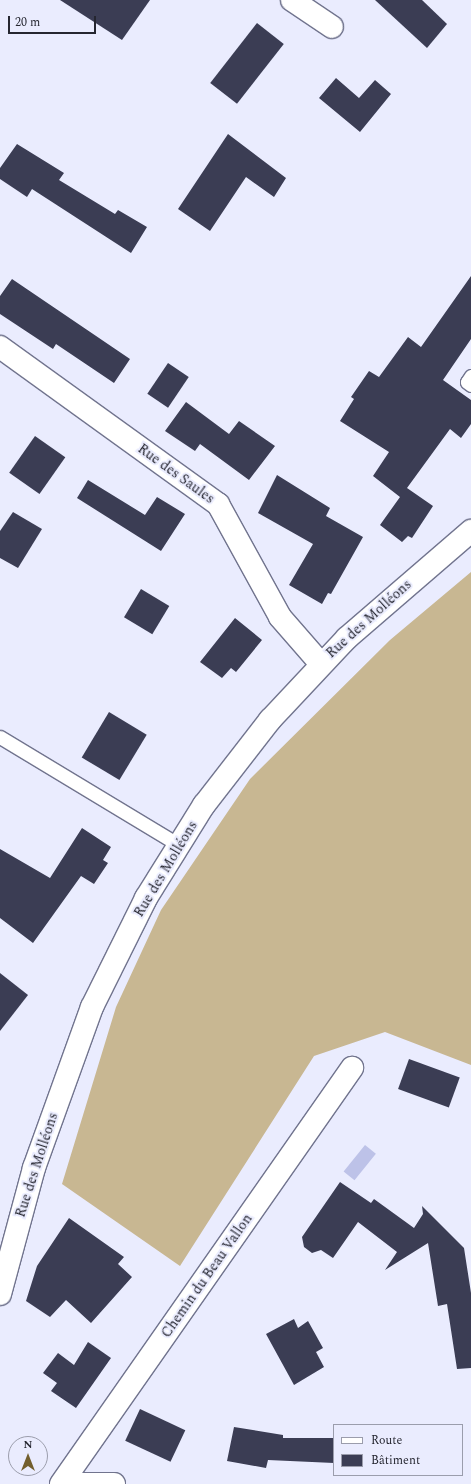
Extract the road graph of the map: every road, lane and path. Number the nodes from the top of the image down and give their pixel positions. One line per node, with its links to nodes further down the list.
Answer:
1 (292, 0): 2 (street)
2 (332, 27)
3 (0, 347): 7 (street, Rue des Saules)
4 (471, 376): 5 (lane)
5 (471, 385)
6 (471, 531): 7 (street, Rue des Molléons)
7 (321, 664): 9 (street, Rue des Molléons)
8 (0, 737): 9 (lane)
9 (179, 845): 11 (street, Rue des Molléons)
10 (352, 1068): 12 (street, Chemin du Beau Vallon)
11 (0, 1294)
12 (62, 1484): 13 (street)
13 (114, 1484)

